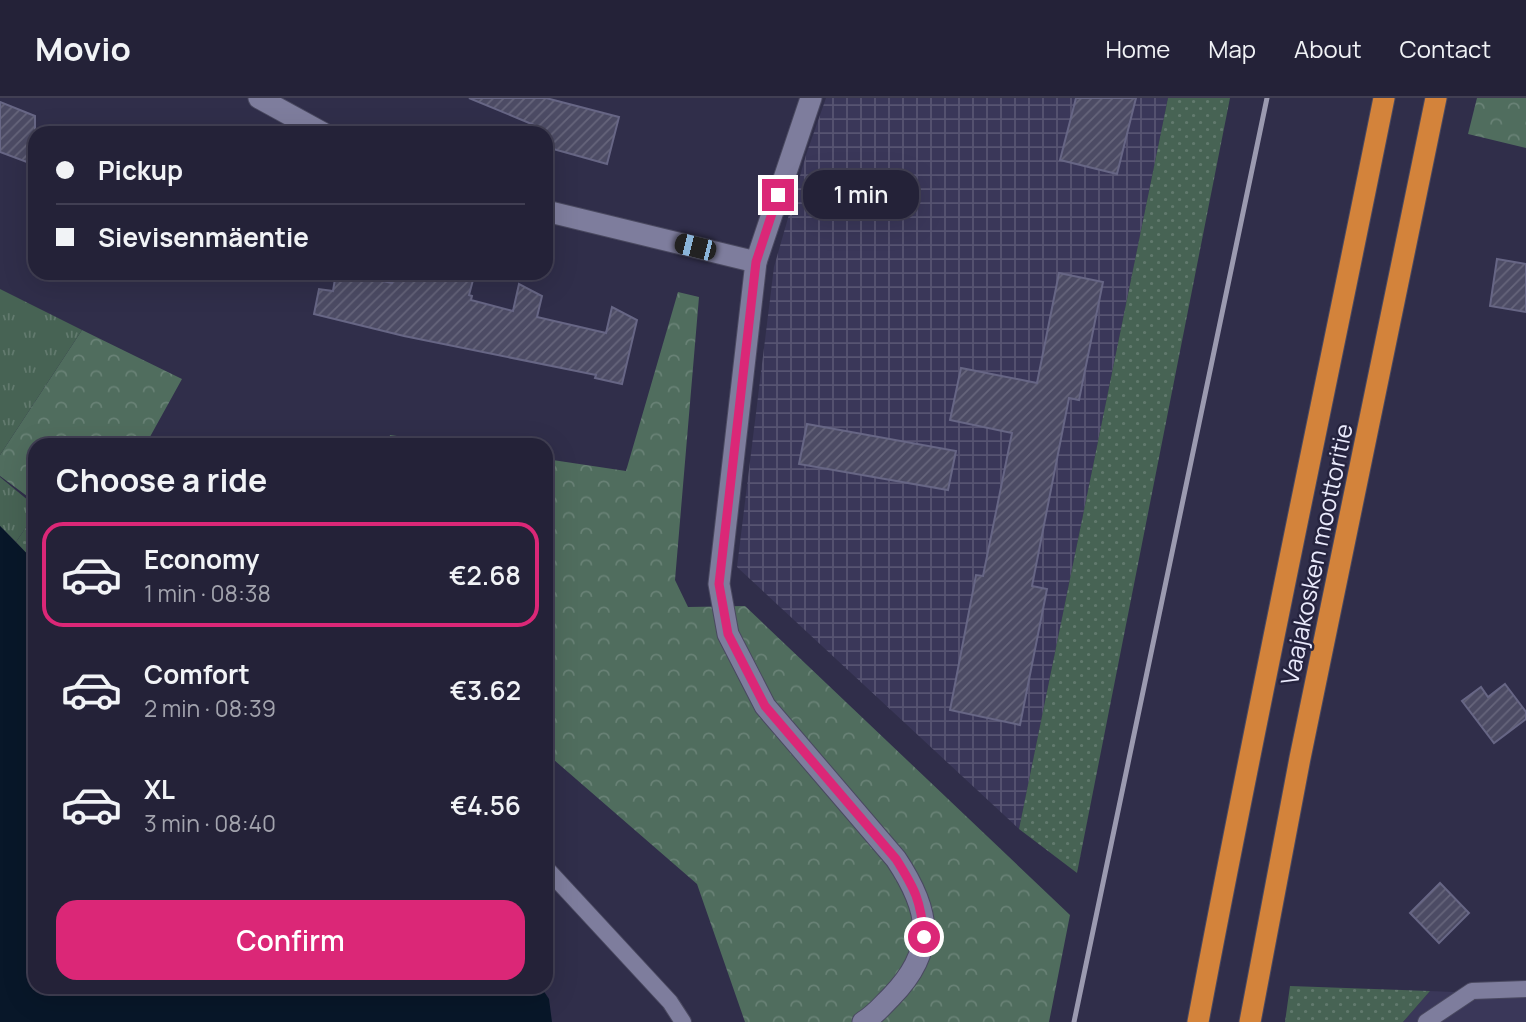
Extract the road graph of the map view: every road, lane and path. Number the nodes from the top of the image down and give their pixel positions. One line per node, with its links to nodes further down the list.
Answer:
1 (258, 98): 5 (street)
2 (811, 98): 7 (street)
3 (1384, 98): 12 (highway, Vaajakosken moottoritie)
4 (1436, 98): 13 (highway, Vaajakosken moottoritie)
5 (310, 126)
6 (553, 213): 7 (street)
7 (756, 262): 11 (street)
8 (553, 876): 10 (lane)
9 (1526, 989): 14 (lane)
10 (683, 1022)
11 (863, 1022)
12 (1198, 1022)
13 (1250, 1022)
14 (1426, 1022)

